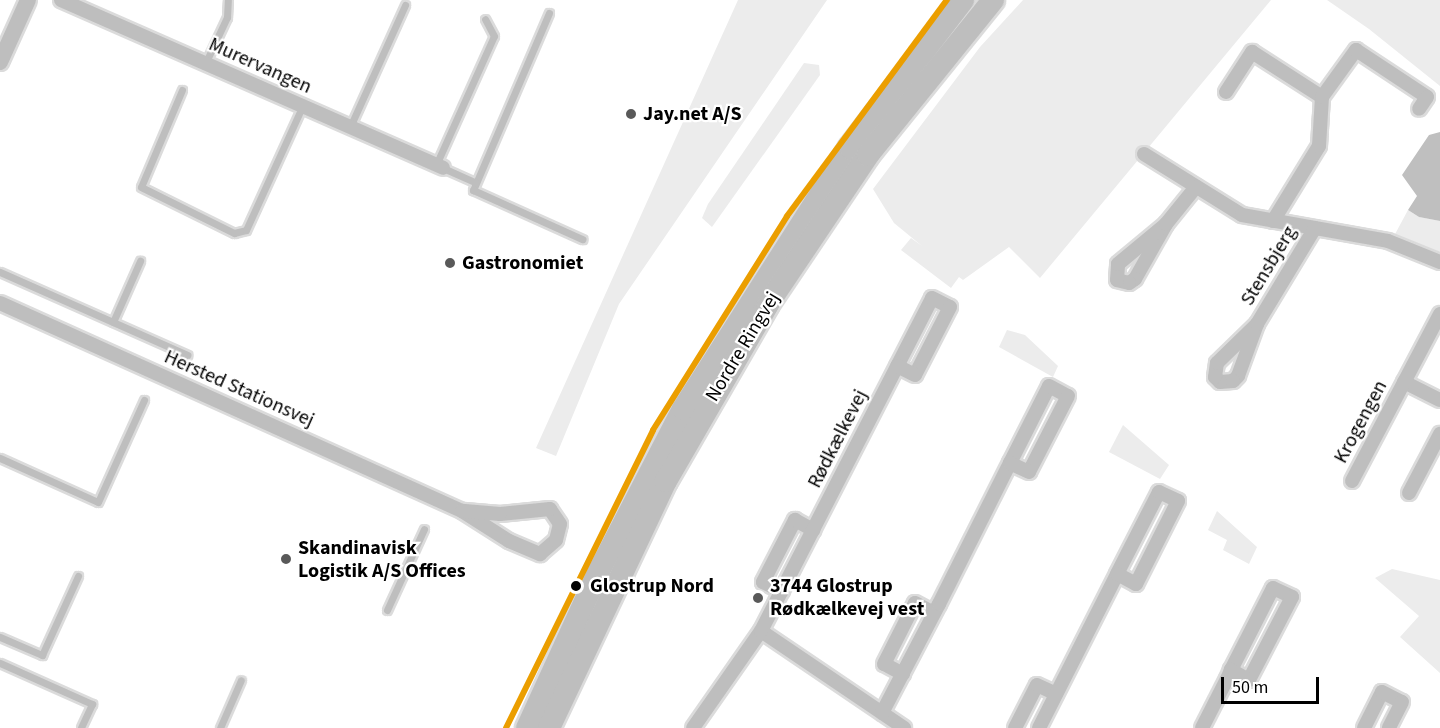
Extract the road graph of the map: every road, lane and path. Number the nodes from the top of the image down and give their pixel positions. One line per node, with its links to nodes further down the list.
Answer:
1 (28, 0): 9 (street)
2 (60, 0): 10 (street, Murervangen)
3 (228, 0): 10 (lane)
4 (963, 0): 60 (main road, Nordre Ringvej)
5 (993, 0): 61 (main road, Nordre Ringvej)
6 (405, 5): 16 (lane)
7 (549, 13): 19 (lane)
8 (485, 19): 18 (lane)
9 (0, 62)
10 (205, 64): 14 (street, Murervangen)
11 (182, 90): 14 (lane)
12 (1226, 92): 13 (street)
13 (1322, 97): 15 (street); 21 (street, Stensbjerg)
14 (302, 106): 16 (street, Murervangen)
15 (1419, 109)
16 (350, 127): 18 (street, Murervangen)
17 (1144, 154): 20 (street, Stensbjerg)
18 (440, 167): 19 (lane)
19 (476, 183): 24 (lane)
20 (1196, 187): 21 (street, Stensbjerg); 22 (street)
21 (1273, 221): 23 (street, Stensbjerg)
22 (1166, 224)
23 (1315, 228): 26 (street, Stensbjerg); 31 (street, Stensbjerg)
24 (582, 239)
25 (140, 261): 30 (lane)
26 (1440, 262)
27 (0, 272): 30 (lane)
28 (0, 303): 42 (street, Hersted Stationsvej)
29 (1440, 314): 34 (street, Krogengen)
30 (113, 322): 32 (lane)
31 (1257, 324)
32 (186, 355)
33 (897, 366): 33 (street, Rødkælkevej); 44 (street, Rødkælkevej)
34 (1404, 382): 36 (street, Krogengen); 40 (street, Krogengen)
35 (144, 400): 38 (lane)
36 (1440, 400)
37 (1440, 434): 41 (street)
38 (0, 458)
39 (1010, 463): 39 (street); 49 (street)
40 (1352, 481)
41 (1409, 494)
42 (462, 511): 42 (street, Hersted Stationsvej)
43 (424, 529): 48 (lane)
44 (813, 530): 47 (street, Rødkælkevej); 47 (street)
45 (1117, 574): 45 (street); 56 (street)
46 (78, 576): 51 (lane)
47 (782, 591): 50 (street, Rødkælkevej)
48 (387, 610)
49 (934, 613): 54 (street); 54 (street)
50 (761, 631): 57 (street); 62 (street, Rødkælkevej)
51 (0, 637)
52 (0, 663): 58 (lane)
53 (1231, 670): 53 (street); 66 (street)
54 (903, 674): 57 (street)
55 (241, 680): 59 (lane)
56 (1056, 694): 64 (street); 65 (street)
57 (882, 714): 63 (street)
58 (81, 728)
59 (220, 728)
60 (527, 728)
61 (549, 728)
62 (693, 728)
63 (904, 728)
64 (1015, 728)
65 (1038, 728)
66 (1202, 728)
67 (1364, 728): 68 (street)
68 (1389, 728)

